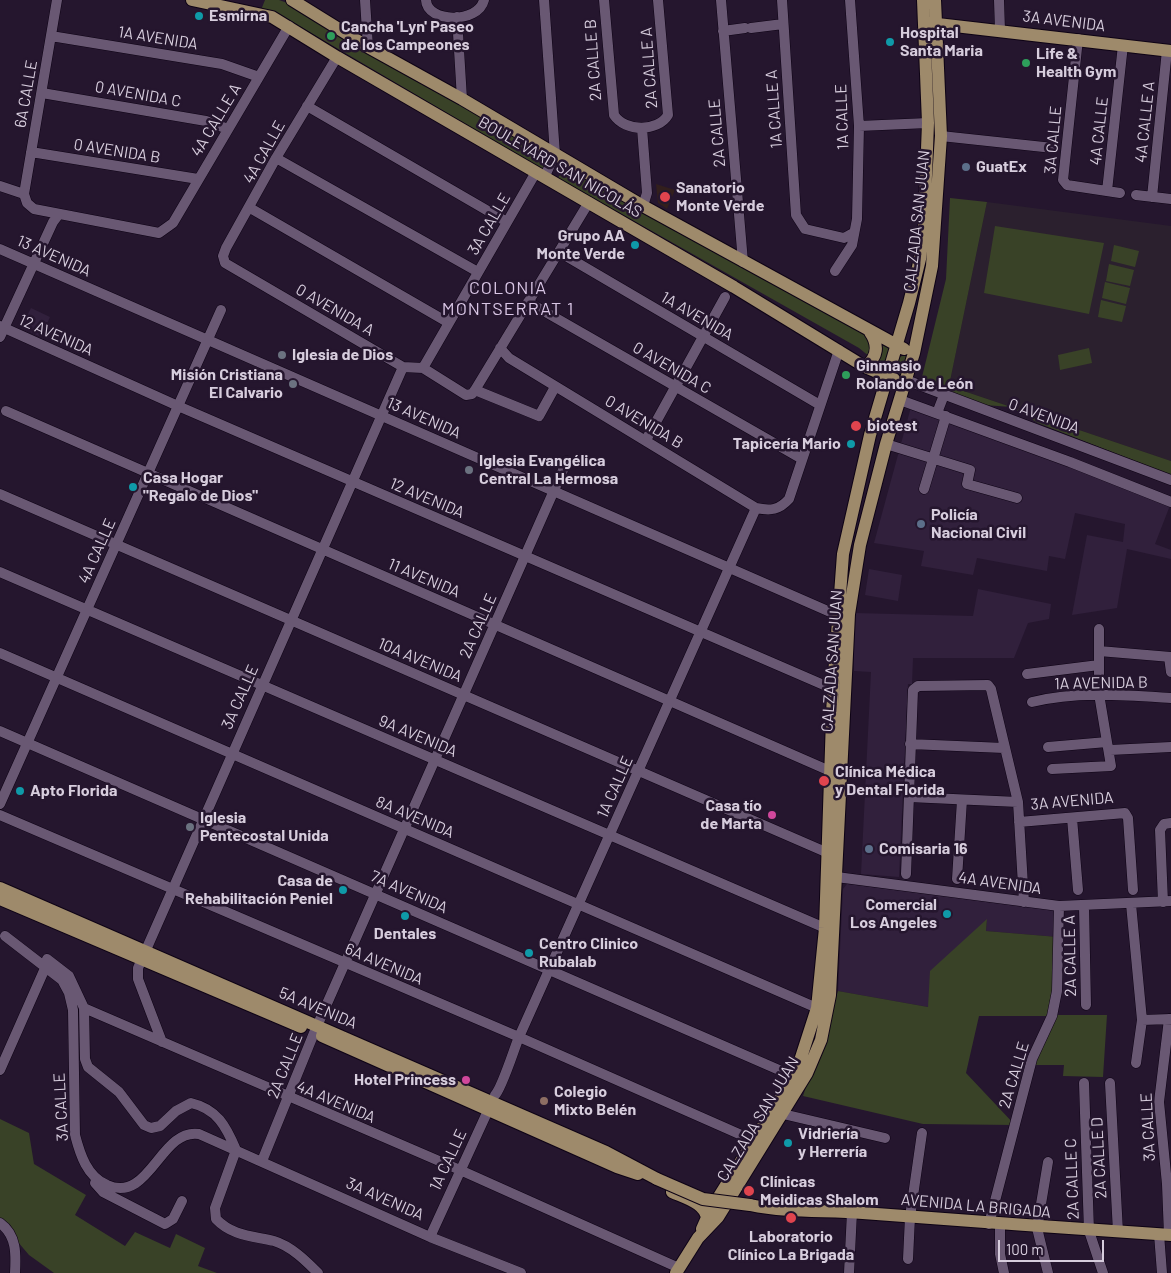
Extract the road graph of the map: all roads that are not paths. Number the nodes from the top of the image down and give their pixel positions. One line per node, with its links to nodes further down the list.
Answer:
1 (57, 0): 23 (street, 6A CALLE)
2 (192, 0): 16 (main road, BOULEVARD SAN NICOLÁS)
3 (292, 0): 26 (main road, BOULEVARD SAN NICOLÁS)
4 (365, 0): 26 (street)
5 (426, 0): 17 (street)
6 (484, 0): 17 (street)
7 (544, 0): 41 (street, 3A CALLE)
8 (604, 0): 37 (street, 2A CALLE B)
9 (658, 0): 37 (street, 2A CALLE A)
10 (721, 0): 22 (street, 2A CALLE)
11 (782, 0): 19 (street, 1A CALLE A)
12 (850, 0): 35 (street, 1A CALLE)
13 (923, 0): 18 (main road, CALZADA SAN JUAN)
14 (935, 0): 18 (main road, CALZADA SAN JUAN)
15 (998, 0): 21 (street)
16 (258, 6): 20 (main road, BOULEVARD SAN NICOLÁS)
17 (456, 17): 31 (street)
18 (931, 23): 21 (main road, 3A AVENIDA); 34 (main road, CALZADA SAN JUAN); 38 (main road, CALZADA SAN JUAN)
19 (783, 24): 22 (street); 58 (street, 1A CALLE A)
20 (288, 26): 28 (main road, BOULEVARD SAN NICOLÁS); 29 (street, 4A CALLE A)
21 (1000, 30): 24 (main road, 3A AVENIDA)
22 (723, 32): 61 (street, 2A CALLE)
23 (50, 36): 29 (street, 1A AVENIDA); 30 (street, 6A CALLE)
24 (1078, 39): 25 (main road, 3A AVENIDA); 46 (street, 3A CALLE)
25 (1123, 44): 27 (main road, 3A AVENIDA); 46 (street, 4A CALLE)
26 (368, 47): 31 (main road, BOULEVARD SAN NICOLÁS)
27 (1169, 51): 32 (street, 4A CALLE A)
28 (337, 57): 33 (street, 4A CALLE); 43 (main road, BOULEVARD SAN NICOLÁS)
29 (259, 77): 36 (street, 4A CALLE A)
30 (42, 93): 36 (street, 0 AVENIDA C); 40 (street, 6A CALLE)
31 (462, 99): 41 (main road, BOULEVARD SAN NICOLÁS)
32 (1166, 103): 50 (street, 4A CALLE A)
33 (307, 106): 42 (street, 4A CALLE); 57 (street)
34 (928, 123): 35 (street); 74 (main road, CALZADA SAN JUAN)
35 (859, 126): 58 (street, 1A CALLE)
36 (228, 128): 44 (street, 4A CALLE A)
37 (642, 128): 53 (street, 2A CALLE A)
38 (941, 136): 39 (street); 77 (main road, CALZADA SAN JUAN)
39 (1052, 148)
40 (31, 152): 44 (street, 0 AVENIDA B); 48 (street, 6A CALLE)
41 (555, 154): 43 (street, 3A CALLE); 53 (main road, BOULEVARD SAN NICOLÁS)
42 (276, 158): 54 (street, 4A CALLE); 65 (street)
43 (541, 174): 52 (main road, BOULEVARD SAN NICOLÁS); 57 (street, 3A CALLE)
44 (198, 179): 56 (street, 4A CALLE A)
45 (0, 186): 48 (street)
46 (1107, 191): 47 (street)
47 (1120, 193)
48 (24, 194): 55 (street)
49 (1136, 195): 50 (street)
50 (1152, 197): 51 (street)
51 (1171, 199)
52 (589, 202): 60 (street); 76 (main road, BOULEVARD SAN NICOLÁS)
53 (643, 206): 61 (main road, BOULEVARD SAN NICOLÁS)
54 (250, 208): 63 (street, 4A CALLE); 69 (street)
55 (44, 211): 56 (street); 62 (street)
56 (59, 214): 62 (street)
57 (507, 222): 65 (street, 3A CALLE)
58 (853, 233): 64 (street, 1A CALLE)
59 (0, 249): 62 (street, 13 AVENIDA)
60 (559, 252): 67 (street); 72 (street, 1A AVENIDA)
61 (743, 262): 71 (main road, BOULEVARD SAN NICOLÁS)
62 (32, 264): 70 (street); 73 (street, 13 AVENIDA)
63 (225, 264): 78 (street, 0 AVENIDA A)
64 (835, 271)
65 (478, 272): 69 (street, 3A CALLE)
66 (725, 297): 72 (street)
67 (528, 302): 75 (street); 84 (street, 0 AVENIDA C)
68 (221, 310): 73 (street, 4A CALLE)
69 (449, 323): 80 (street, 3A CALLE)
70 (1, 330): 89 (street, 12 AVENIDA)
71 (870, 332): 74 (main road, BOULEVARD SAN NICOLÁS); 79 (main road)
72 (704, 338): 84 (street); 88 (street, 1A AVENIDA)
73 (208, 340): 89 (street, 4A CALLE); 92 (street, 13 AVENIDA)
74 (898, 347): 77 (main road, BOULEVARD SAN NICOLÁS); 81 (main road, CALZADA SAN JUAN)
75 (500, 348): 83 (street, 0 AVENIDA B); 85 (street)
76 (839, 350): 79 (main road, BOULEVARD SAN NICOLÁS); 88 (street)
77 (914, 353): 82 (main road, CALZADA SAN JUAN)
78 (403, 367): 80 (street, 0 AVENIDA A); 92 (street, 3A CALLE)
79 (865, 367): 81 (main road, BOULEVARD SAN NICOLÁS)
80 (423, 368): 85 (street, 0 AVENIDA A)
81 (887, 378): 82 (main road, BOULEVARD SAN NICOLÁS); 109 (main road, CALZADA SAN JUAN)
82 (906, 380): 86 (street, 0 AVENIDA); 87 (main road, CALZADA SAN JUAN)
83 (555, 387): 85 (street, 0 AVENIDA A); 93 (street, 0 AVENIDA B)
84 (676, 387): 93 (street); 95 (street, 0 AVENIDA C)
85 (475, 390)
86 (944, 395): 91 (street); 99 (street, 0 AVENIDA)
87 (900, 400): 91 (street); 94 (main road, CALZADA SAN JUAN)
88 (820, 405): 95 (street)
89 (178, 406): 98 (street, 4A CALLE); 100 (street, 12 AVENIDA)
90 (6, 411): 98 (street, 11 AVENIDA)
91 (942, 415): 96 (street); 105 (street)
92 (381, 416): 100 (street, 3A CALLE); 102 (street, 13 AVENIDA)
93 (646, 440): 106 (street, 0 AVENIDA B)
94 (886, 444): 96 (street); 113 (main road, CALZADA SAN JUAN)
95 (802, 459): 106 (street, 0 AVENIDA B)
96 (935, 459): 101 (street); 104 (street)
97 (567, 461): 102 (street, 2A CALLE)
98 (148, 474): 107 (street, 4A CALLE); 108 (street, 11 AVENIDA)
99 (1171, 480)
100 (352, 482): 108 (street, 3A CALLE); 110 (street, 12 AVENIDA)
101 (924, 489)
102 (554, 491): 110 (street, 2A CALLE); 111 (street, 13 AVENIDA)
103 (0, 494): 107 (street, 10A AVENIDA)
104 (1017, 498)
105 (1171, 502)
106 (756, 508): 111 (street, 1A CALLE)
107 (116, 544): 114 (street, 4A CALLE); 116 (street, 10A AVENIDA)
108 (322, 550): 116 (street, 3A CALLE); 117 (street, 11 AVENIDA)
109 (843, 554): 113 (main road); 115 (main road, CALZADA SAN JUAN)
110 (525, 556): 117 (street, 2A CALLE); 119 (street, 12 AVENIDA)
111 (730, 568): 115 (street, 13 AVENIDA); 119 (street, 1A CALLE)
112 (0, 572): 114 (street, 9A AVENIDA)
113 (852, 599): 128 (main road, CALZADA SAN JUAN)
114 (87, 609): 126 (street, 4A CALLE); 127 (street, 9A AVENIDA)
115 (837, 615): 128 (main road, CALZADA SAN JUAN)
116 (291, 620): 127 (street, 3A CALLE); 130 (street, 10A AVENIDA)
117 (494, 625): 130 (street, 2A CALLE); 132 (street, 11 AVENIDA)
118 (1099, 629): 120 (street)
119 (700, 633): 128 (street, 12 AVENIDA); 132 (street, 1A CALLE)
120 (1099, 652): 122 (street); 123 (street)
121 (0, 653): 126 (street, 8A AVENIDA)
122 (1170, 657): 124 (street)
123 (1099, 665): 125 (street); 129 (street)
124 (1171, 672)
125 (1027, 674)
126 (56, 678): 135 (street, 4A CALLE); 141 (street, 8A AVENIDA)
127 (262, 685): 141 (street, 3A CALLE); 142 (street, 9A AVENIDA)
128 (838, 689): 145 (main road, CALZADA SAN JUAN); 157 (main road, CALZADA SAN JUAN)
129 (1099, 694): 131 (street, 1A AVENIDA B); 133 (street, 1A AVENIDA B); 137 (street)
130 (464, 695): 142 (street, 2A CALLE); 144 (street, 10A AVENIDA)
131 (1171, 698)
132 (670, 702): 144 (street, 1A CALLE); 145 (street, 11 AVENIDA)
133 (1032, 702)
134 (0, 731): 135 (street, 7A AVENIDA)
135 (27, 743): 149 (street, 4A CALLE); 152 (street, 7A AVENIDA)
136 (910, 744): 140 (street); 140 (street); 146 (street)
137 (1108, 746): 138 (street); 139 (street); 143 (street)
138 (1048, 747)
139 (1171, 747)
140 (1004, 748): 148 (street)
141 (231, 754): 152 (street, 3A CALLE); 155 (street, 8A AVENIDA)
142 (435, 760): 155 (street, 2A CALLE); 156 (street, 9A AVENIDA)
143 (1052, 769)
144 (639, 771): 156 (street, 1A CALLE); 157 (street, 10A AVENIDA)
145 (830, 771): 157 (main road, CALZADA SAN JUAN)
146 (908, 797): 147 (street); 158 (street)
147 (962, 800): 148 (street); 160 (street)
148 (1018, 802): 153 (street)
149 (0, 804)
150 (0, 814): 162 (street, 6A AVENIDA)
151 (1072, 818): 153 (street, 3A AVENIDA); 163 (street); 164 (street, 3A AVENIDA)
152 (202, 819): 162 (street, 3A CALLE); 165 (street, 7A AVENIDA)
153 (1019, 822): 168 (street)
154 (1166, 824): 167 (street)
155 (405, 829): 165 (street, 2A CALLE); 169 (street, 8A AVENIDA)
156 (610, 835): 169 (street, 1A CALLE); 173 (street, 9A AVENIDA)
157 (833, 852): 159 (main road, CALZADA SAN JUAN)
158 (906, 874)
159 (832, 876): 168 (street, 4A AVENIDA); 173 (main road, CALZADA SAN JUAN); 189 (main road, CALZADA SAN JUAN)
160 (957, 879)
161 (0, 888): 175 (main road, 5A AVENIDA)
162 (171, 889): 175 (street, 3A CALLE); 176 (street, 6A AVENIDA)
163 (1078, 890)
164 (1133, 890)
165 (376, 894): 176 (street, 2A CALLE); 178 (street, 7A AVENIDA)
166 (0, 899): 175 (main road, 5A AVENIDA)
167 (1167, 901): 170 (street, 4A AVENIDA)
168 (1024, 902): 171 (street, 4A AVENIDA)
169 (579, 904): 178 (street, 1A CALLE); 181 (street, 8A AVENIDA)
170 (1131, 904): 172 (street, 4A AVENIDA); 183 (street)
171 (1058, 906): 172 (street, 4A AVENIDA); 211 (street, 2A CALLE)
172 (1084, 906): 179 (street, 2A CALLE A)
173 (825, 928): 181 (main road, CALZADA SAN JUAN)
174 (2, 935): 177 (street); 180 (street)
175 (143, 956): 184 (main road, 5A AVENIDA); 186 (street, 3A CALLE)
176 (345, 964): 184 (street, 2A CALLE); 185 (street, 6A AVENIDA)
177 (46, 966): 188 (street); 202 (street, 3A CALLE)
178 (550, 970): 185 (street, 1A CALLE); 189 (street, 7A AVENIDA)
179 (1086, 1006)
180 (84, 1008): 186 (street, 4A AVENIDA); 198 (street)
181 (818, 1008): 189 (main road, CALZADA SAN JUAN)
182 (1170, 1019): 183 (street); 215 (street, 3A CALLE)
183 (1142, 1020): 187 (street)
184 (316, 1029): 192 (street, 2A CALLE); 193 (main road, 5A AVENIDA)
185 (520, 1037): 193 (street, 1A CALLE); 197 (street, 6A AVENIDA)
186 (162, 1042): 192 (street, 4A AVENIDA)
187 (1136, 1063)
188 (0, 1070)
189 (802, 1073): 194 (main road, CALZADA SAN JUAN); 197 (main road, CALZADA SAN JUAN)
190 (1084, 1083): 213 (street, 2A CALLE C)
191 (1110, 1083): 214 (street, 2A CALLE D)
192 (288, 1098): 199 (street, 2A CALLE); 203 (street, 4A AVENIDA)
193 (491, 1102): 201 (main road, 5A AVENIDA); 203 (street, 1A CALLE)
194 (783, 1114): 196 (street); 217 (main road, CALZADA SAN JUAN)
195 (922, 1133): 208 (street)
196 (885, 1138)
197 (755, 1141): 204 (main road, CALZADA SAN JUAN)
198 (236, 1150): 199 (street, 3A AVENIDA); 202 (street, 3A CALLE); 222 (street)
199 (262, 1161): 216 (street, 3A AVENIDA)
200 (1048, 1162): 212 (street)
201 (619, 1163): 204 (main road, 5A AVENIDA); 206 (main road, 5A AVENIDA, bridge); 209 (main road, 5A AVENIDA)
202 (88, 1170): 205 (street)
203 (460, 1170): 216 (street, 1A CALLE); 219 (street, 4A AVENIDA)
204 (720, 1195): 209 (main road, CALZADA SAN JUAN)
205 (182, 1201)
206 (750, 1205): 207 (main road, AVENIDA LA BRIGADA)
207 (852, 1212): 208 (main road, AVENIDA LA BRIGADA); 223 (street)
208 (910, 1217): 211 (main road, AVENIDA LA BRIGADA); 218 (street)
209 (707, 1219): 217 (main road, CALZADA SAN JUAN)
210 (0, 1223): 221 (street)
211 (995, 1224): 212 (main road, AVENIDA LA BRIGADA); 224 (street)
212 (1037, 1228): 213 (main road, AVENIDA LA BRIGADA); 225 (street)
213 (1089, 1231): 214 (main road, AVENIDA LA BRIGADA); 226 (street, 2A CALLE C)
214 (1118, 1232): 215 (main road, AVENIDA LA BRIGADA)
215 (1166, 1235): 227 (street, 3A CALLE)
216 (430, 1237): 220 (street, 3A AVENIDA)
217 (698, 1238): 219 (main road, CALZADA SAN JUAN)
218 (908, 1259)
219 (677, 1271)
220 (517, 1272)
221 (15, 1273)
222 (318, 1273)
223 (850, 1273)
224 (1004, 1273)
225 (1048, 1273)
226 (1103, 1273)
227 (1162, 1273)

